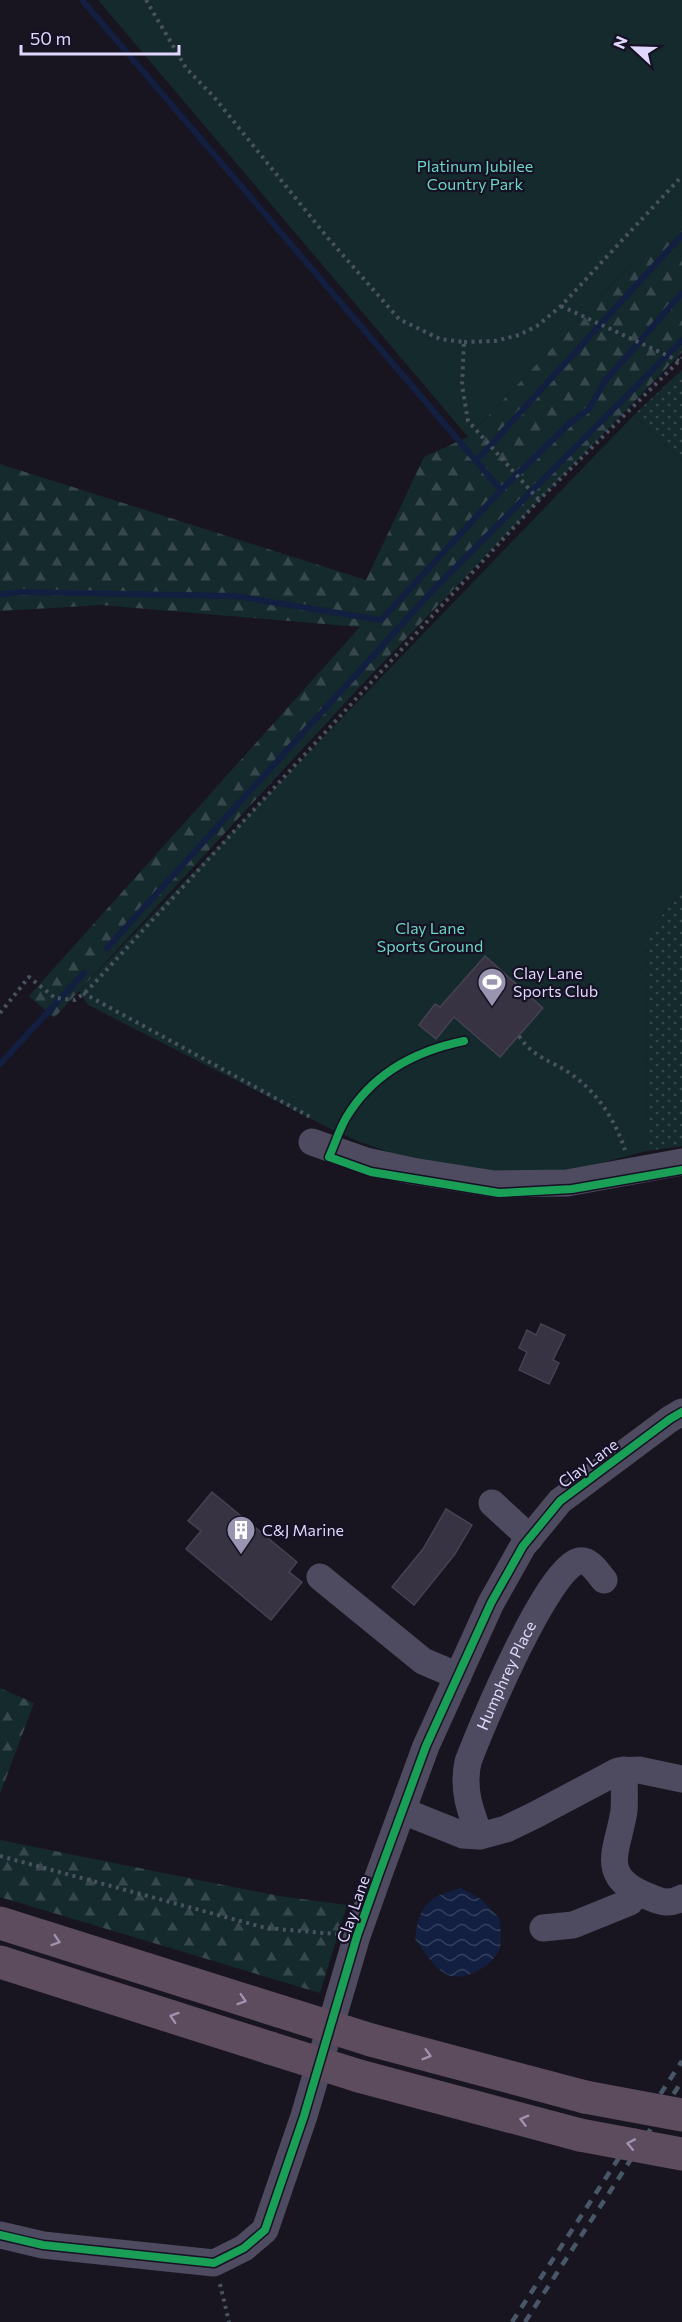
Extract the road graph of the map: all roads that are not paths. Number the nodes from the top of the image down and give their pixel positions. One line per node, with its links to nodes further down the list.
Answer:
1 (316, 1133): 2 (street)
2 (682, 1162)
3 (678, 1423): 5 (street, Clay Lane)
4 (492, 1503): 5 (street)
5 (530, 1538): 8 (street, Clay Lane)
6 (320, 1577): 8 (street)
7 (604, 1580): 12 (street, Humphrey Place)
8 (458, 1676): 11 (street, Clay Lane)
9 (624, 1770): 10 (street); 12 (street); 13 (street)
10 (682, 1779)
11 (403, 1811): 12 (street); 20 (street, Clay Lane)
12 (480, 1836)
13 (636, 1892): 14 (street); 16 (street)
14 (682, 1898)
15 (0, 1923): 18 (highway, one-way to 18, bridge)
16 (543, 1928)
17 (0, 1962): 19 (highway, one-way to 17, bridge)
18 (682, 2115)
19 (682, 2154)
20 (0, 2235)

